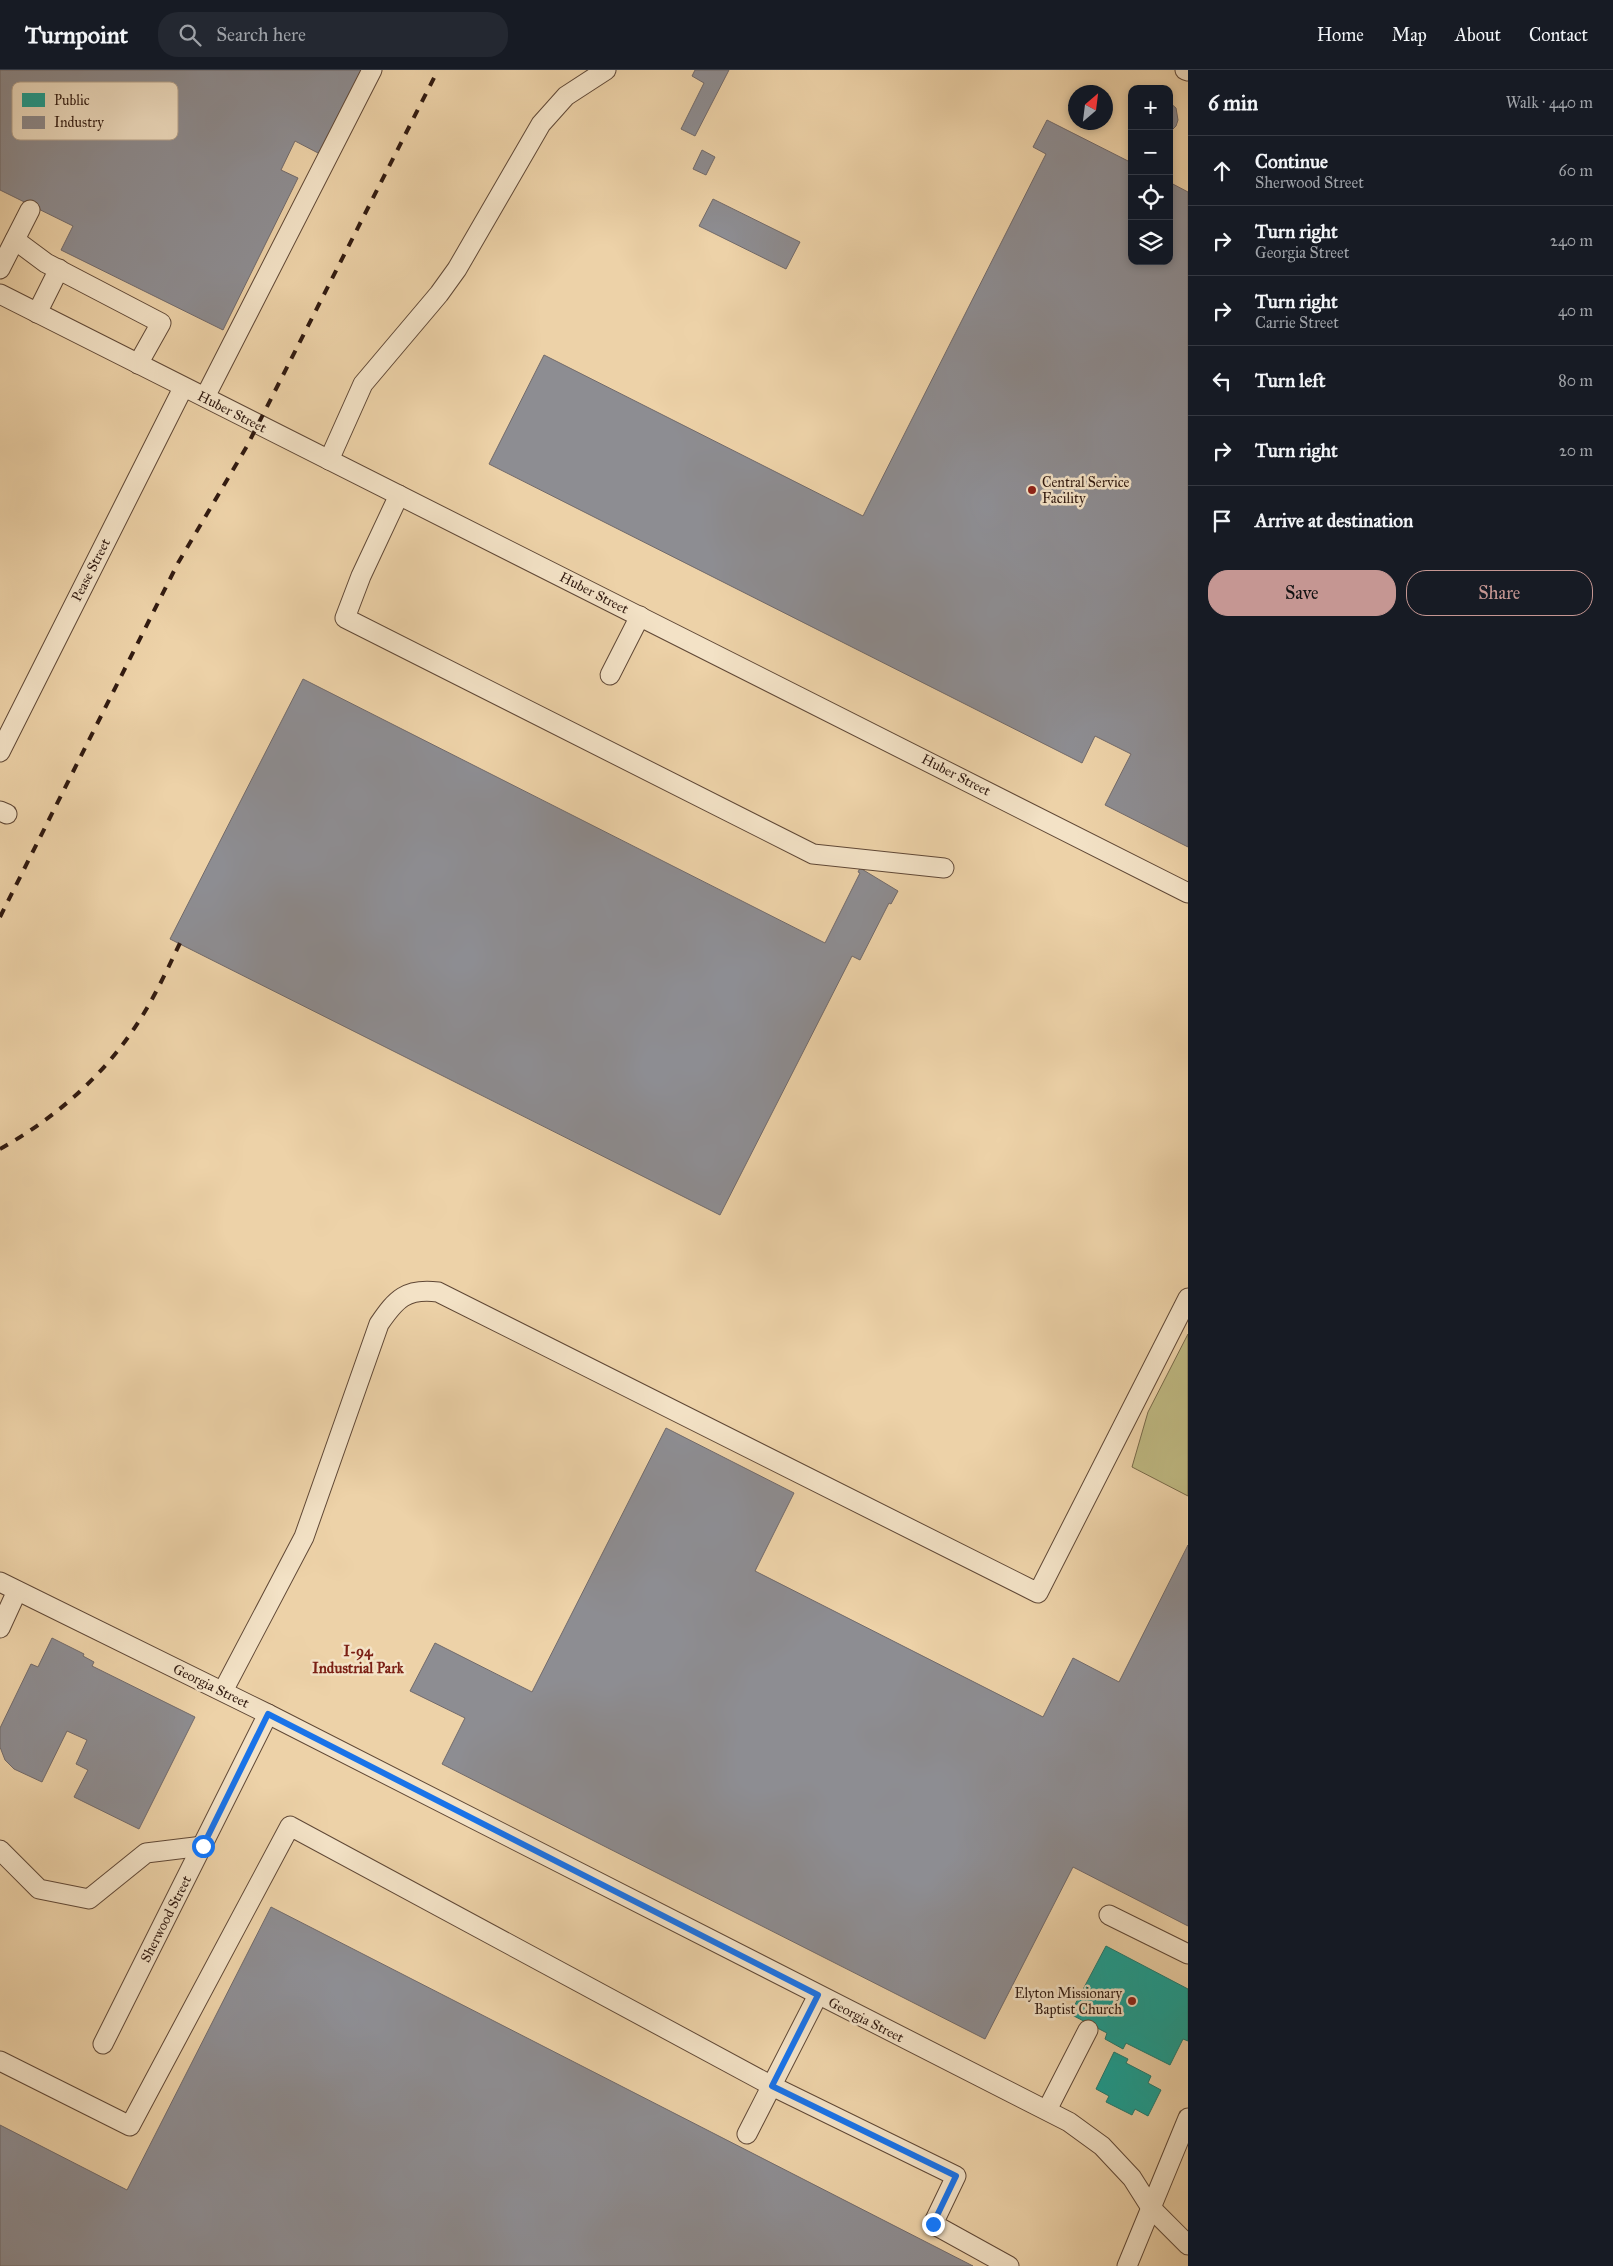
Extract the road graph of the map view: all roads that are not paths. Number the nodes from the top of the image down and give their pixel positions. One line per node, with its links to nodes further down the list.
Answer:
1 (372, 70): 11 (street)
2 (606, 70): 12 (street)
3 (30, 210): 4 (street)
4 (15, 240): 5 (street); 6 (street)
5 (0, 269)
6 (59, 270): 8 (street); 9 (street)
7 (0, 294): 8 (street, Huber Street)
8 (37, 313): 9 (street, Huber Street)
9 (138, 364): 10 (street, Huber Street)
10 (183, 388): 11 (street, Huber Street); 16 (street, Pease Street)
11 (205, 397): 12 (street, Huber Street)
12 (329, 460): 13 (street, Huber Street)
13 (399, 495): 14 (street, Huber Street); 17 (street)
14 (640, 616): 15 (street); 18 (street, Huber Street)
15 (610, 675)
16 (0, 752)
17 (944, 868)
18 (1188, 894)
19 (1188, 1298): 23 (street)
20 (0, 1582): 21 (street, Georgia Street)
21 (17, 1591): 22 (street); 23 (street, Georgia Street)
22 (0, 1628)
23 (223, 1691): 24 (street, Georgia Street)
24 (268, 1714): 25 (street, Sherwood Street); 29 (street, Georgia Street)
25 (203, 1846): 26 (street); 31 (street, Sherwood Street)
26 (0, 1850)
27 (1109, 1915): 28 (street)
28 (1188, 1954)
29 (818, 1995): 33 (street); 34 (street, Georgia Street)
30 (1088, 2030): 34 (street)
31 (103, 2044)
32 (0, 2061): 33 (street)
33 (772, 2086): 36 (street); 39 (street)
34 (1047, 2110): 37 (street, Georgia Street)
35 (1188, 2118): 37 (street)
36 (748, 2134)
37 (1151, 2208): 38 (street, Georgia Street); 40 (street)
38 (1188, 2245)
39 (1009, 2266)
40 (1127, 2266)

